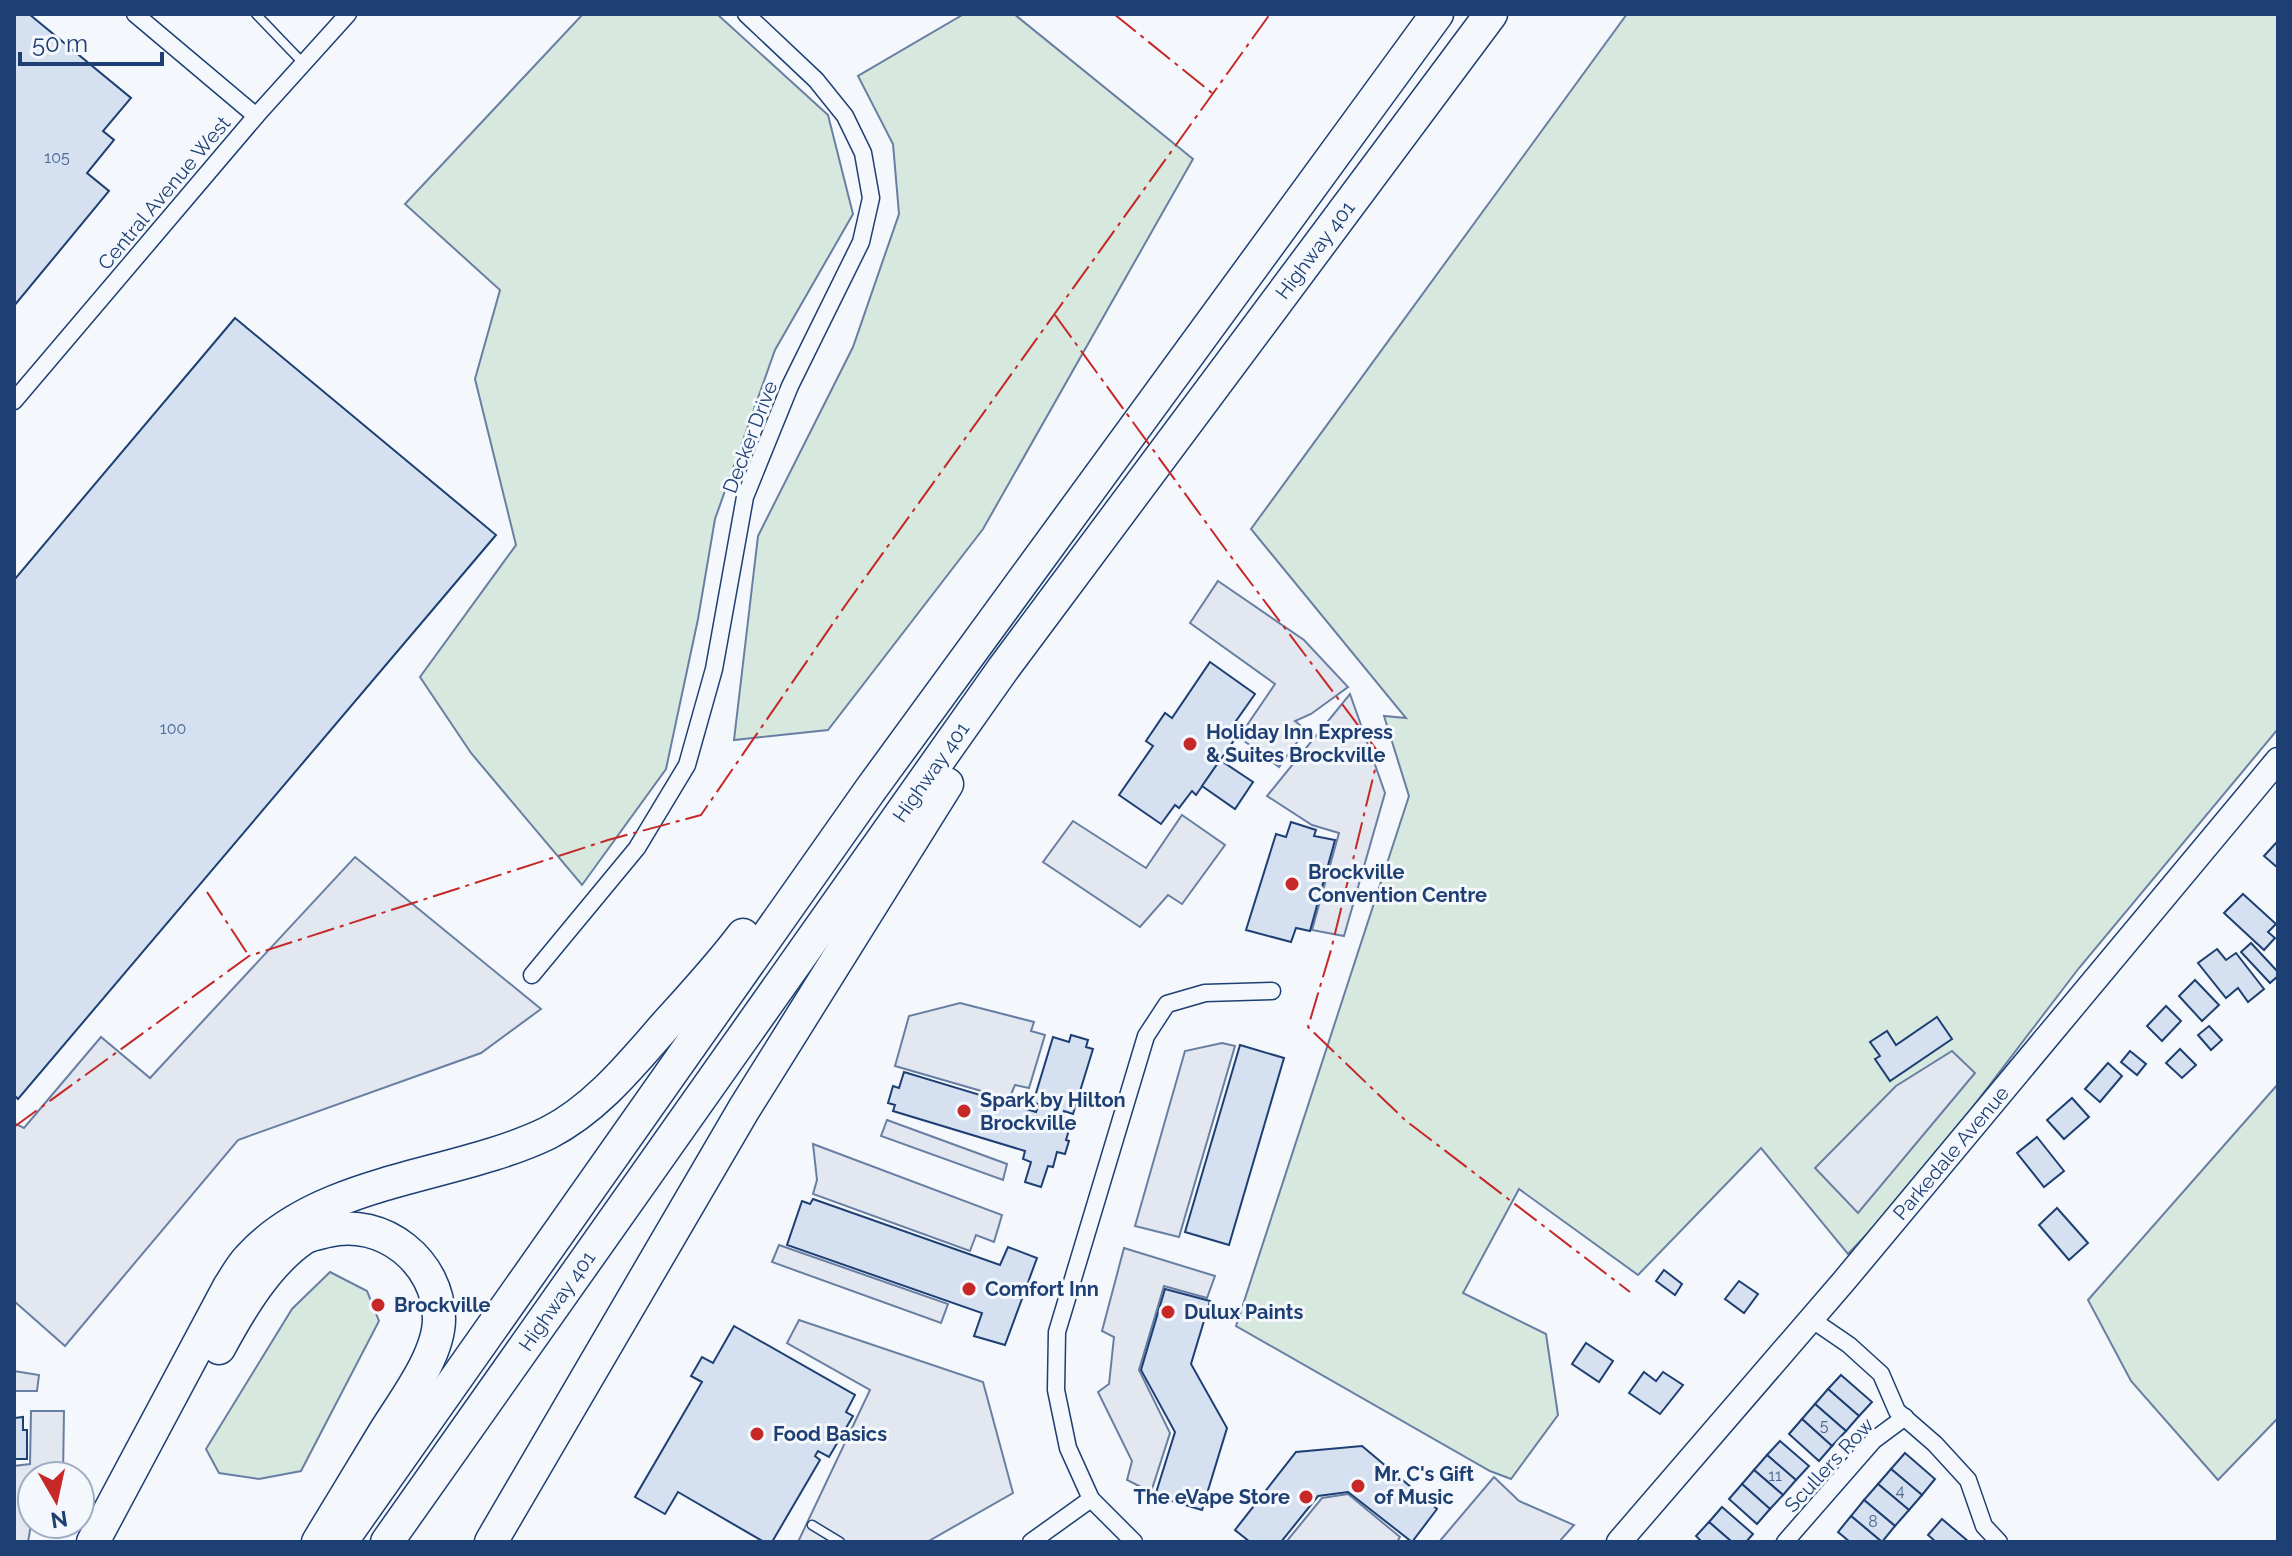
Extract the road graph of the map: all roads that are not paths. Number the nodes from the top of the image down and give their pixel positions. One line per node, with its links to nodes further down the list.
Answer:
1 (135, 14): 8 (street)
2 (256, 14): 7 (lane)
3 (348, 14): 7 (street, Central Avenue West)
4 (746, 14): 13 (street, Decker Drive)
5 (1437, 14): 12 (highway, Highway 401)
6 (1491, 14): 10 (highway, Highway 401)
7 (303, 64): 8 (street, Central Avenue West)
8 (256, 116): 9 (street, Central Avenue West)
9 (14, 401)
10 (1003, 669): 23 (highway, Highway 401); 24 (highway)
11 (2278, 760): 15 (street, Parkedale Avenue)
12 (871, 789): 19 (highway); 22 (highway, Highway 401)
13 (532, 975)
14 (1272, 991): 17 (street)
15 (1811, 1319): 16 (street); 28 (street, Parkedale Avenue)
16 (1905, 1417): 29 (street, Scullers Row); 30 (street)
17 (1091, 1499): 26 (street); 27 (street)
18 (812, 1525): 25 (lane)
19 (93, 1542)
20 (118, 1542): 21 (highway)
21 (318, 1542)
22 (341, 1542)
23 (387, 1542)
24 (491, 1542)
25 (840, 1542)
26 (1031, 1542)
27 (1134, 1542)
28 (1619, 1542)
29 (1785, 1542)
30 (1999, 1542)

